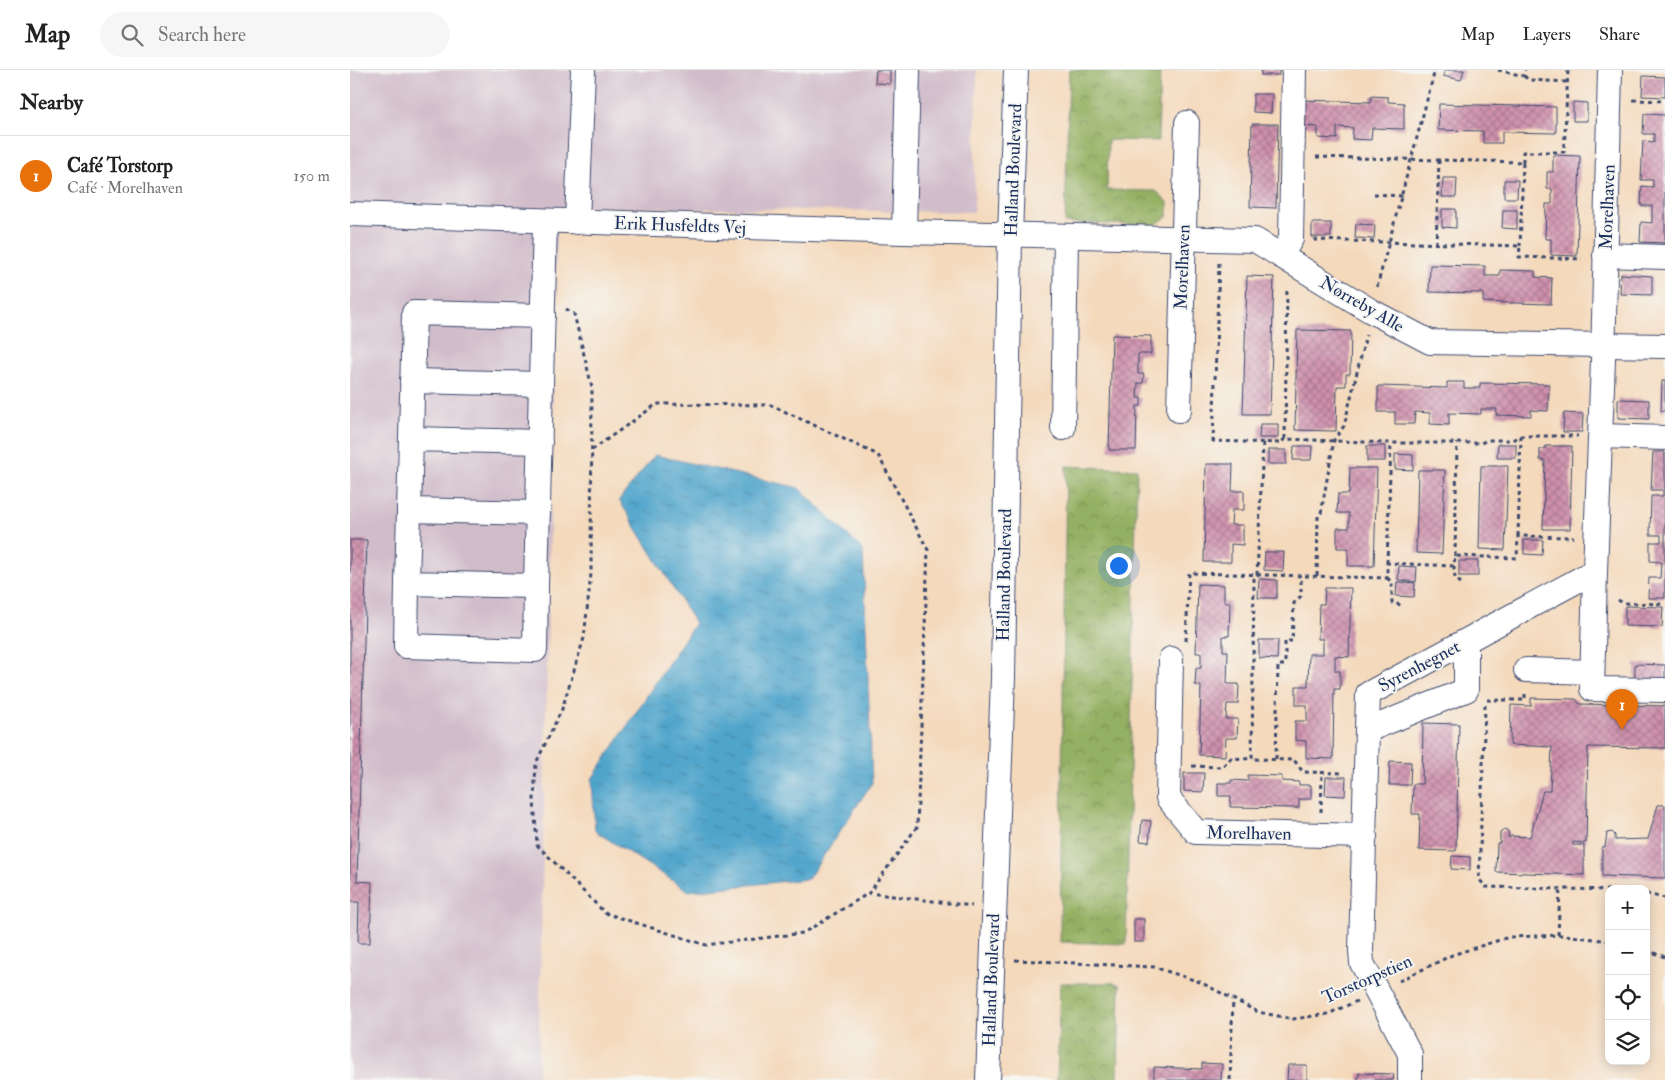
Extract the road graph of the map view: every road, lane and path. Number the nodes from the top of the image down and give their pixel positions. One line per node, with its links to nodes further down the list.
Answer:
1 (583, 70): 21 (street)
2 (908, 70): 22 (street)
3 (1016, 70): 23 (street, Halland Boulevard)
4 (1294, 70): 14 (street)
5 (1498, 70): 9 (path)
6 (1524, 70): 9 (path)
7 (1568, 70): 10 (path)
8 (1610, 70): 11 (street, Morelhaven)
9 (1524, 76): 10 (path)
10 (1567, 82): 16 (path)
11 (1610, 99): 12 (path); 31 (street, Morelhaven)
12 (1665, 101)
13 (1187, 123): 25 (street, Morelhaven)
14 (1293, 156): 15 (path); 29 (street)
15 (1439, 160): 16 (path); 27 (path)
16 (1523, 162): 28 (path)
17 (1374, 194): 18 (path)
18 (1402, 196)
19 (350, 214): 20 (street, Erik Husfeldts Vej)
20 (545, 221): 21 (street, Erik Husfeldts Vej); 32 (street)
21 (577, 222): 22 (street, Erik Husfeldts Vej)
22 (904, 232): 23 (street, Erik Husfeldts Vej)
23 (1010, 235): 24 (street, Nørreby Alle); 85 (street, Halland Boulevard)
24 (1066, 236): 25 (street, Nørreby Alle); 38 (street)
25 (1183, 238): 26 (street, Nørreby Alle); 37 (street, Morelhaven)
26 (1219, 239): 29 (street, Nørreby Alle); 45 (path)
27 (1436, 244): 28 (path); 29 (path)
28 (1520, 246): 31 (path)
29 (1288, 252): 33 (street, Nørreby Alle); 43 (path)
30 (1665, 257): 31 (street)
31 (1605, 258): 33 (street, Morelhaven)
32 (543, 307): 35 (street); 36 (street); 48 (path)
33 (1603, 345): 34 (street, Nørreby Alle); 40 (street)
34 (1665, 346)
35 (412, 381): 36 (street); 42 (street)
36 (541, 384): 44 (street)
37 (1179, 410)
38 (1062, 428)
39 (1521, 436): 40 (path); 47 (path); 51 (path)
40 (1601, 436): 41 (street); 52 (street)
41 (1665, 438)
42 (410, 439): 44 (street); 49 (street)
43 (1284, 439): 45 (path); 46 (path)
44 (540, 442): 50 (street)
45 (1263, 443): 56 (path)
46 (1391, 443): 47 (path); 54 (path)
47 (1456, 443): 53 (path)
48 (592, 450): 82 (path); 82 (path)
49 (409, 510): 50 (street); 60 (street)
50 (538, 513): 62 (street)
51 (1518, 536): 52 (path); 53 (path)
52 (1596, 537): 58 (street)
53 (1455, 556): 55 (path)
54 (1388, 563): 55 (path); 59 (path)
55 (1454, 566): 61 (path)
56 (1257, 575): 57 (path); 66 (path); 73 (path)
57 (1301, 576): 59 (path); 74 (path)
58 (1595, 577): 63 (path); 65 (street, Syrenhegnet); 68 (street)
59 (1387, 578): 64 (path)
60 (407, 583): 62 (street); 62 (street)
61 (1461, 583)
62 (536, 586)
63 (1665, 604)
64 (1401, 605)
65 (1466, 641): 72 (street, Syrenhegnet); 72 (street)
66 (1171, 659): 75 (street, Morelhaven)
67 (1526, 670): 68 (street); 71 (path)
68 (1592, 672): 69 (street)
69 (1665, 690)
70 (1485, 692): 71 (path)
71 (1485, 700): 80 (path)
72 (1368, 730): 77 (street, Syrenhegnet)
73 (1252, 758): 74 (path); 75 (path)
74 (1276, 759): 76 (path)
75 (1168, 766): 78 (street, Morelhaven)
76 (1322, 772): 77 (path); 78 (path)
77 (1366, 773): 79 (street, Syrenhegnet)
78 (1321, 835): 79 (street, Morelhaven)
79 (1365, 836): 91 (street, Syrenhegnet)
80 (1560, 889): 81 (path); 86 (path)
81 (1605, 890)
82 (869, 892): 85 (path)
83 (1650, 895): 84 (path)
84 (1665, 898)
85 (993, 909): 90 (street, Halland Boulevard)
86 (1558, 935): 87 (path, Torstorpstien); 91 (path, Torstorpstien)
87 (1605, 941)
88 (1650, 951): 89 (path)
89 (1665, 957)
90 (992, 959): 92 (path, Torstorpstien); 93 (street, Halland Boulevard)
91 (1377, 992): 92 (path, Torstorpstien); 95 (street, Syrenhegnet)
92 (1233, 999): 94 (path)
93 (988, 1080)
94 (1230, 1080)
95 (1410, 1080)

